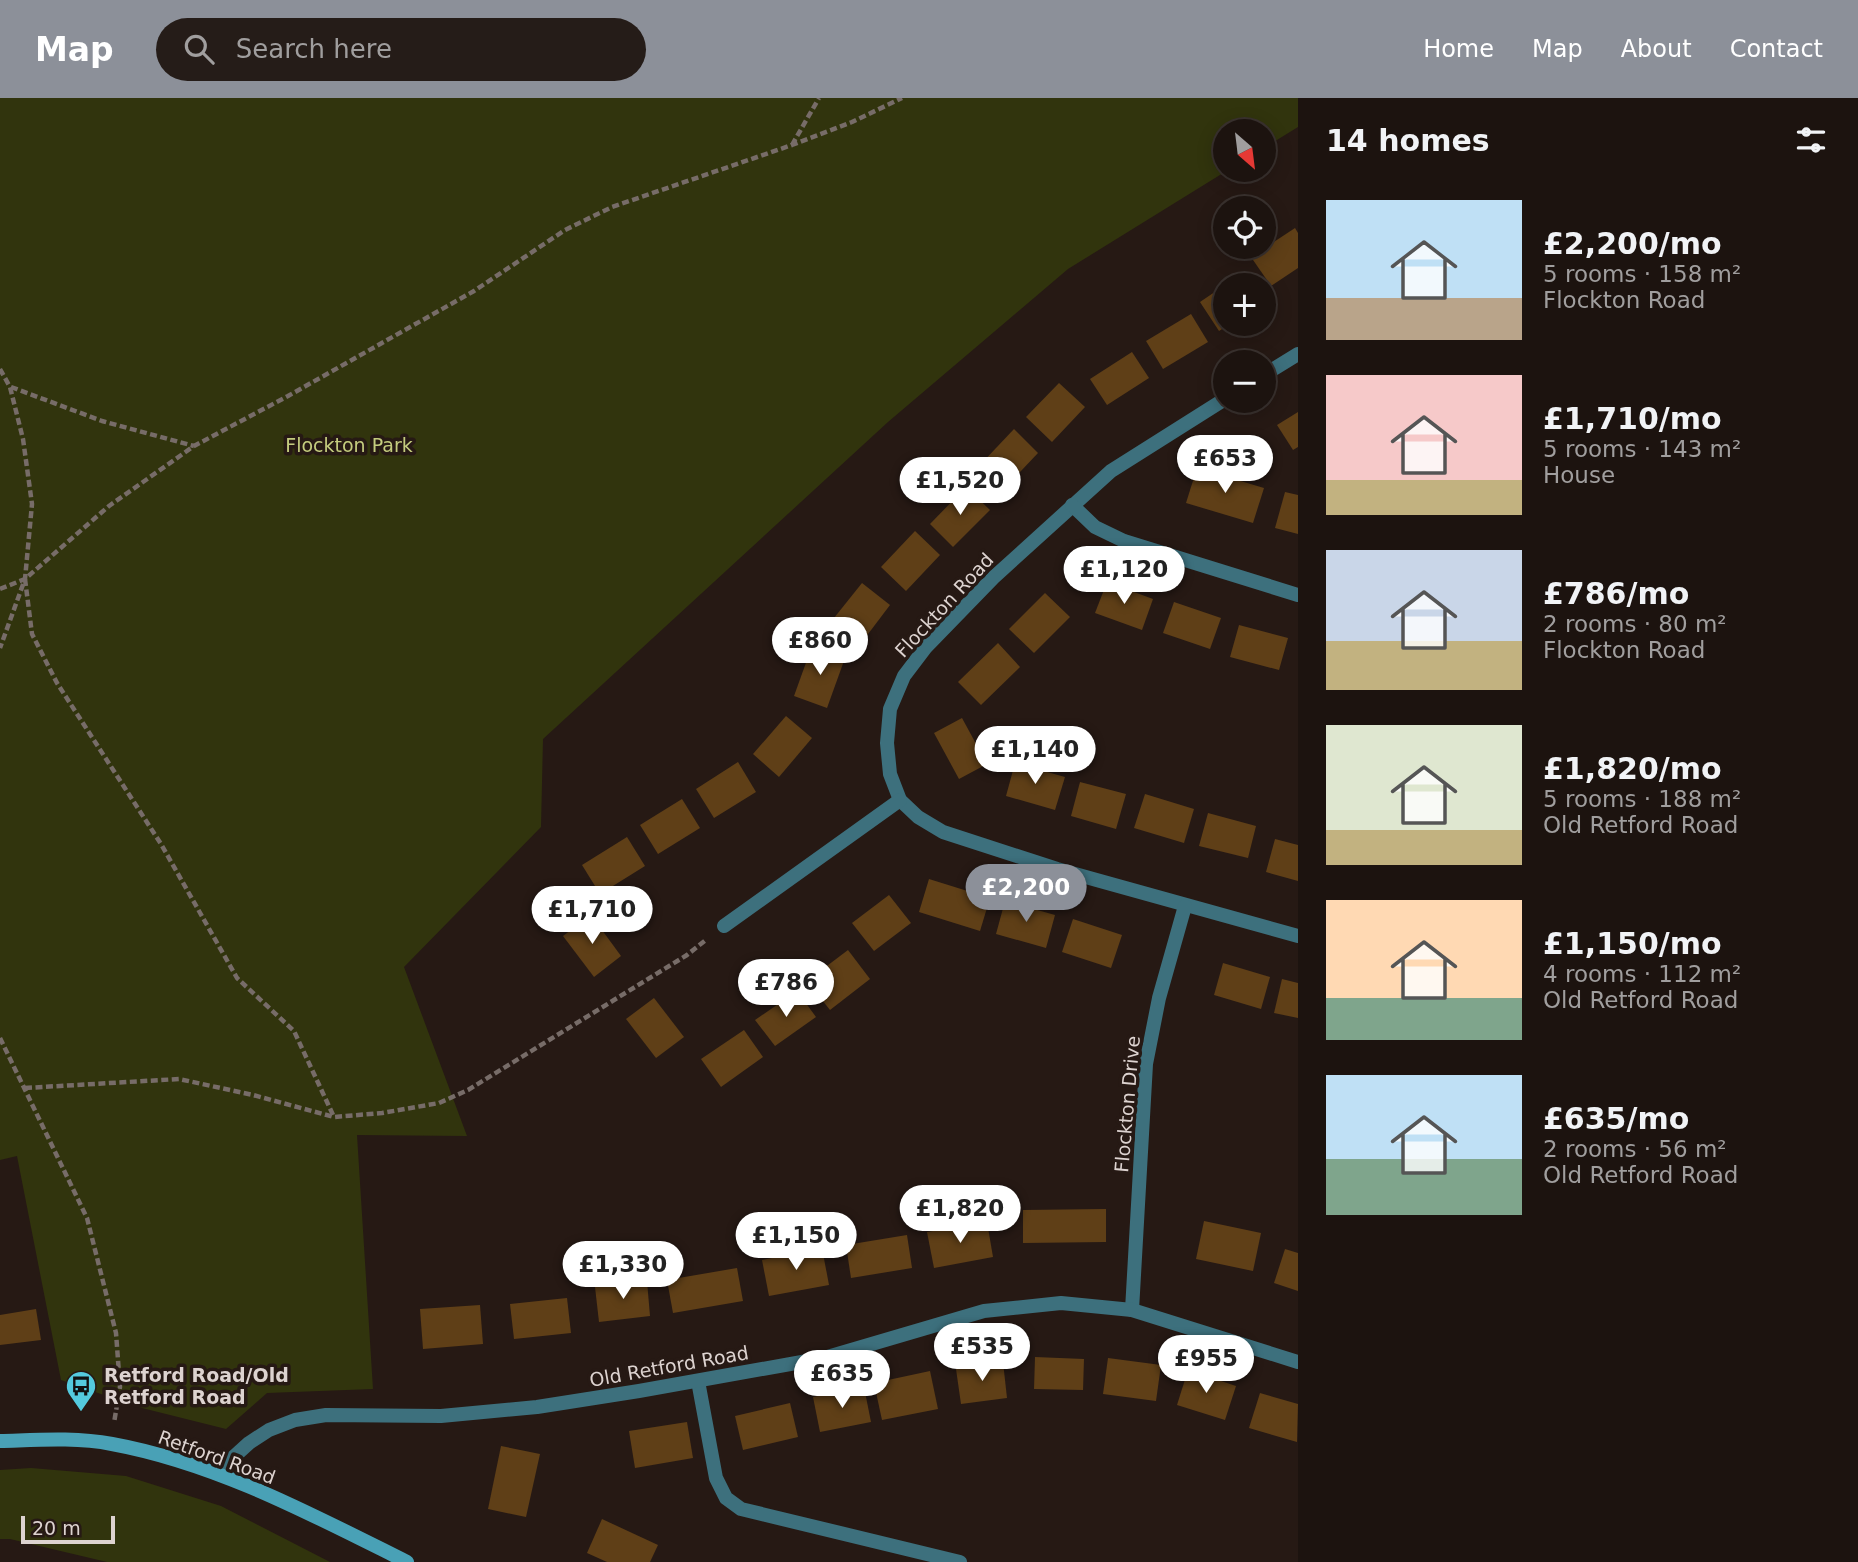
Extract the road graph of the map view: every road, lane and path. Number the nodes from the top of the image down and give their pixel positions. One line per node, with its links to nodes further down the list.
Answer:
1 (819, 98): 3 (path)
2 (902, 98): 3 (path)
3 (792, 145): 9 (path)
4 (1298, 354): 5 (street)
5 (1276, 368)
6 (0, 369): 7 (path)
7 (10, 387): 9 (path); 11 (path)
8 (1213, 407): 10 (street, Flockton Road)
9 (194, 446): 11 (path)
10 (1072, 505): 13 (street); 15 (street, Flockton Road)
11 (25, 579): 12 (path); 14 (path); 21 (path)
12 (0, 589)
13 (1298, 595)
14 (0, 648)
15 (900, 800): 16 (street); 17 (street)
16 (1185, 906): 18 (street); 22 (street, Flockton Drive)
17 (724, 926): 21 (path)
18 (1298, 936)
19 (0, 1038): 20 (path)
20 (25, 1088): 21 (path); 26 (path)
21 (334, 1117)
22 (1132, 1310): 23 (street, Old Retford Road); 24 (street, Old Retford Road)
23 (1298, 1362)
24 (698, 1381): 27 (street, Old Retford Road); 29 (street)
25 (0, 1441): 26 (main road, Retford Road)
26 (110, 1443): 27 (main road, Retford Road)
27 (216, 1473): 28 (main road, Retford Road)
28 (407, 1562)
29 (960, 1562)

